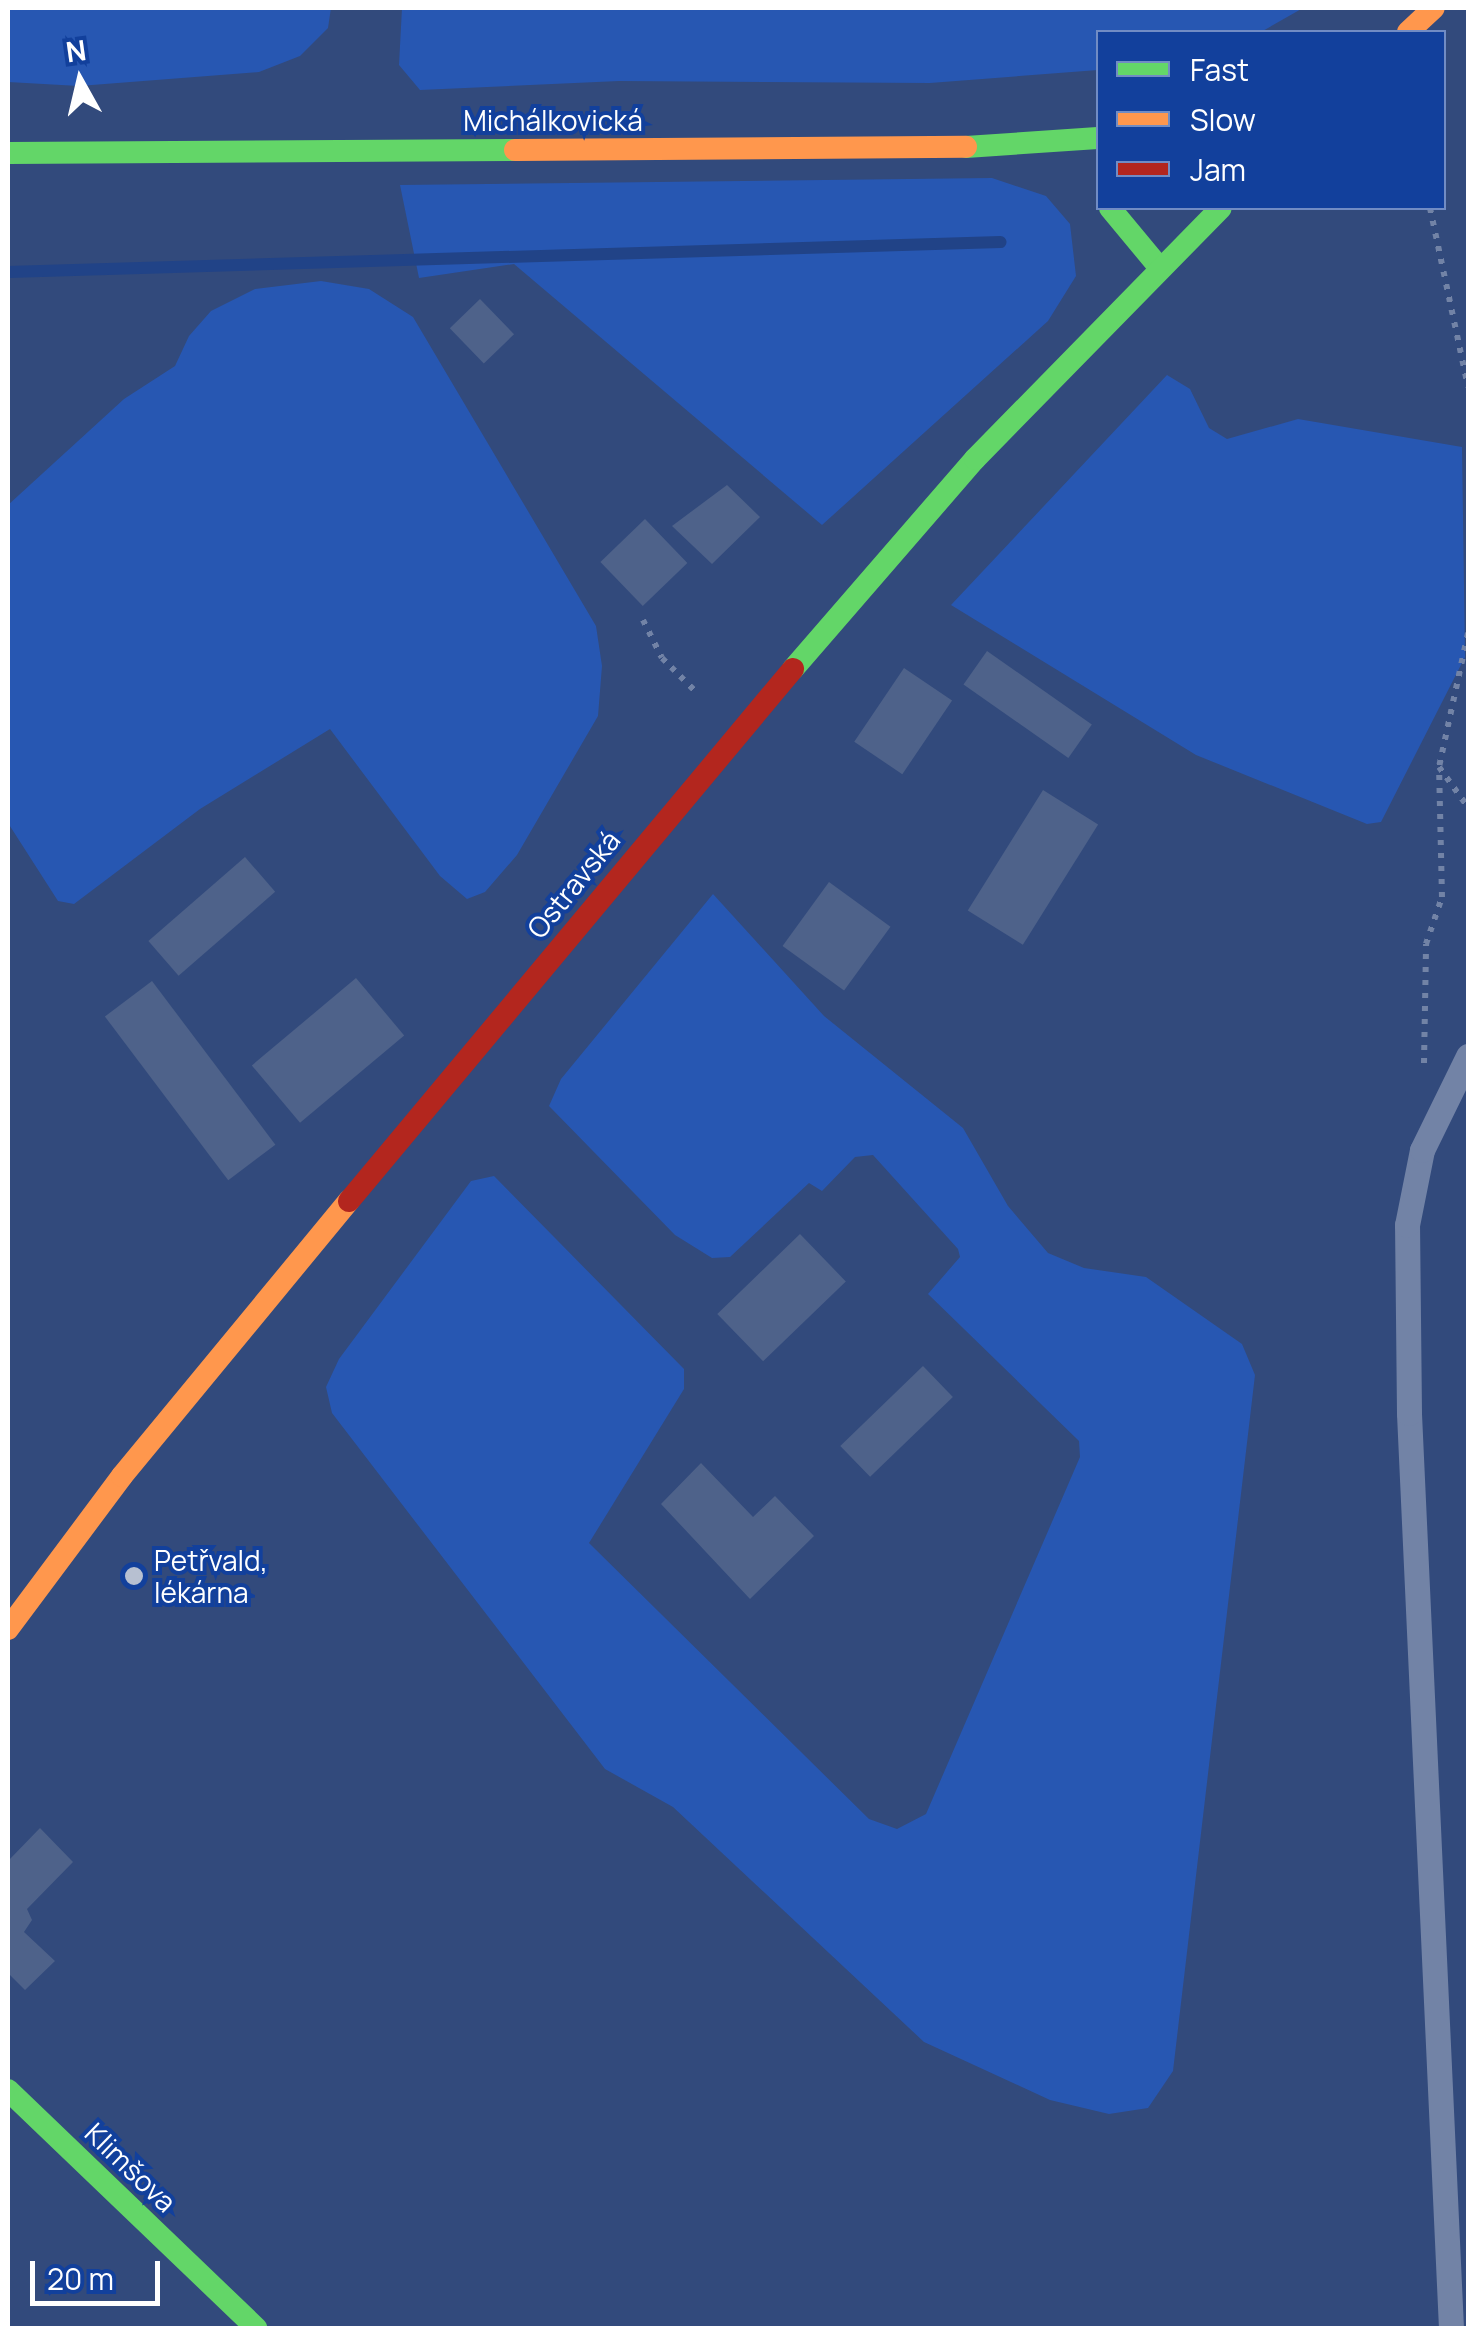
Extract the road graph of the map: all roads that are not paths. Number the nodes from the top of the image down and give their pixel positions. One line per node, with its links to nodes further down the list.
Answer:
1 (1434, 8): 2 (main road)
2 (1408, 30)
3 (1096, 138): 4 (main road, Michálkovická)
4 (1042, 148): 5 (main road, Michálkovická); 6 (main road)
5 (8, 153)
6 (1072, 170)
7 (1112, 210): 9 (main road)
8 (1196, 218): 9 (main road, Ostravská)
9 (1159, 267): 11 (main road, Ostravská)
10 (1468, 1056): 14 (lane)
11 (8, 1630)
12 (8, 2090): 13 (main road, Klimšova)
13 (256, 2328)
14 (1450, 2328)

